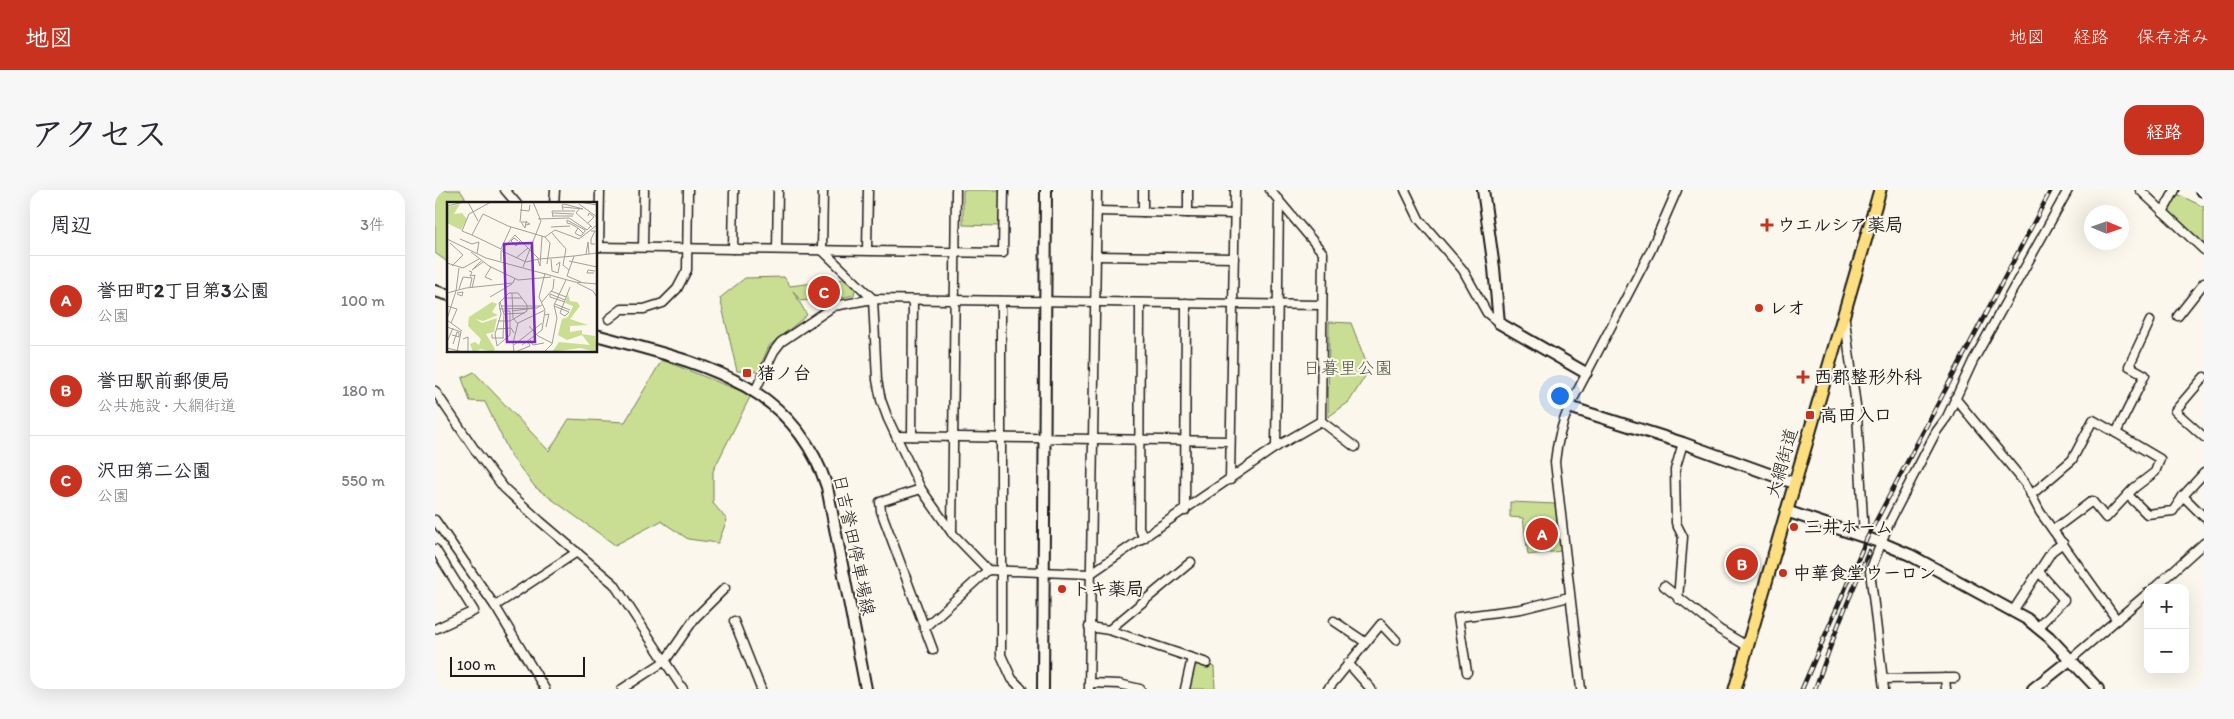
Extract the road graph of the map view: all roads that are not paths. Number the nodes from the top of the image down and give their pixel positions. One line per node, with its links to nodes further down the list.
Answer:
1 (505, 190): 24 (street)
2 (600, 190): 31 (street)
3 (644, 190): 32 (street)
4 (688, 190): 33 (street)
5 (734, 190): 34 (street)
6 (778, 190): 35 (street)
7 (823, 190): 36 (street)
8 (868, 190): 37 (street)
9 (956, 190): 39 (street)
10 (1003, 190): 39 (street)
11 (1047, 190): 47 (street)
12 (1097, 190): 26 (street)
13 (1143, 190): 27 (street)
14 (1189, 190): 29 (street)
15 (1235, 190): 30 (street)
16 (1270, 190): 25 (street)
17 (1405, 190): 58 (street)
18 (1483, 190): 58 (street)
19 (1677, 190): 60 (street)
20 (1880, 190): 55 (main road, 大網街道)
21 (2068, 190): 64 (street)
22 (2141, 190): 28 (street)
23 (2175, 190): 28 (street)
24 (511, 193)
25 (1279, 200): 52 (street); 53 (street)
26 (1097, 211): 27 (street); 40 (street)
27 (1143, 212): 29 (street)
28 (2163, 212): 38 (street)
29 (1188, 213): 30 (street)
30 (1234, 214): 41 (street)
31 (597, 247): 32 (street)
32 (643, 247): 33 (street)
33 (687, 248): 34 (street); 56 (street)
34 (733, 249): 35 (street)
35 (777, 249): 36 (street)
36 (822, 250): 37 (street); 43 (street)
37 (867, 250): 39 (street)
38 (2204, 250)
39 (956, 253): 45 (street)
40 (1096, 256): 41 (street); 48 (street)
41 (1233, 258): 51 (street)
42 (2204, 283): 54 (street)
43 (873, 299): 44 (street); 63 (street); 68 (street)
44 (913, 300): 45 (street); 69 (street)
45 (955, 300): 46 (street); 70 (street)
46 (1001, 301): 47 (street); 71 (street)
47 (1046, 301): 48 (street); 73 (street)
48 (1095, 302): 49 (street); 74 (street)
49 (1141, 302): 50 (street); 75 (street)
50 (1186, 303): 51 (street); 76 (street)
51 (1233, 304): 52 (street); 77 (street)
52 (1278, 304): 53 (street); 79 (street)
53 (1322, 305): 66 (street)
54 (2178, 316)
55 (1844, 317): 83 (main road, 大網街道); 94 (street)
56 (609, 319)
57 (2150, 321): 67 (street)
58 (1499, 323): 60 (street)
59 (597, 335): 63 (street, 日吉誉田停車場線)
60 (1586, 373): 65 (street)
61 (2204, 378): 72 (street)
62 (435, 391): 100 (street)
63 (755, 391): 142 (street, 日吉誉田停車場線)
64 (1955, 398): 85 (street); 96 (street)
65 (1569, 407): 78 (street); 112 (street)
66 (1321, 421): 79 (street); 80 (street)
67 (2116, 433): 85 (street); 86 (street)
68 (896, 436): 69 (street); 84 (street)
69 (911, 436): 70 (street)
70 (954, 436): 71 (street); 93 (street)
71 (1001, 437): 73 (street); 104 (street)
72 (2204, 437)
73 (1045, 438): 74 (street); 105 (street)
74 (1092, 439): 75 (street); 107 (street)
75 (1139, 440): 76 (street); 95 (street)
76 (1185, 440): 77 (street); 88 (street)
77 (1231, 441): 82 (street)
78 (1683, 443): 83 (street); 113 (street)
79 (1277, 447): 82 (street)
80 (1355, 447)
81 (2204, 474): 87 (street)
82 (1230, 480): 88 (street)
83 (1794, 483): 89 (main road, 大網街道)
84 (921, 489): 93 (street); 120 (street)
85 (2031, 495): 92 (street)
86 (2128, 495): 87 (street); 92 (street)
87 (2183, 496): 90 (street)
88 (1185, 510): 95 (street)
89 (1786, 511): 94 (street); 126 (main road, 大網街道)
90 (2204, 517)
91 (435, 520): 114 (street)
92 (2053, 530): 97 (street)
93 (952, 533): 103 (street)
94 (1864, 537): 96 (street)
95 (1143, 538): 107 (street)
96 (1882, 543): 115 (street); 136 (street)
97 (2063, 543): 106 (street); 116 (street)
98 (2204, 543): 108 (street)
99 (435, 549): 101 (street)
100 (577, 552): 114 (street); 130 (street)
101 (438, 562): 122 (street)
102 (1191, 562): 123 (street)
103 (988, 570): 104 (street); 120 (street)
104 (1000, 572): 105 (street); 143 (street)
105 (1045, 572): 107 (street); 144 (street)
106 (2039, 572): 115 (street); 121 (street)
107 (1090, 574): 119 (street)
108 (2158, 584)
109 (1664, 586): 113 (street)
110 (725, 588): 130 (street)
111 (2144, 596): 116 (street)
112 (1569, 597): 133 (street); 149 (street)
113 (1678, 599): 126 (street)
114 (495, 606): 138 (street)
115 (2013, 611): 121 (street)
116 (2117, 620): 129 (street)
117 (734, 621): 141 (street)
118 (1334, 621): 125 (street)
119 (1089, 627): 123 (street); 137 (street)
120 (924, 628): 127 (street)
121 (2038, 628): 129 (street)
122 (435, 629)
123 (1109, 630): 128 (street)
124 (1396, 640): 125 (street)
125 (1365, 642): 132 (street)
126 (1747, 646): 150 (main road, 大網街道)
127 (933, 650)
128 (1192, 658): 131 (street); 146 (street)
129 (2071, 660): 153 (street); 154 (street)
130 (665, 661): 139 (street); 140 (street)
131 (1207, 663)
132 (1348, 663): 147 (street); 148 (street)
133 (1467, 672)
134 (1945, 678): 135 (street); 136 (street); 152 (street)
135 (1955, 678)
136 (1883, 680): 151 (street)
137 (1089, 686): 145 (street)
138 (545, 689)
139 (622, 689)
140 (683, 689)
141 (761, 689)
142 (867, 689)
143 (1022, 689)
144 (1043, 689)
145 (1139, 689)
146 (1185, 689)
147 (1328, 689)
148 (1371, 689)
149 (1581, 689)
150 (1735, 689)
151 (1884, 689)
152 (1946, 689)
153 (2033, 689)
154 (2098, 689)

